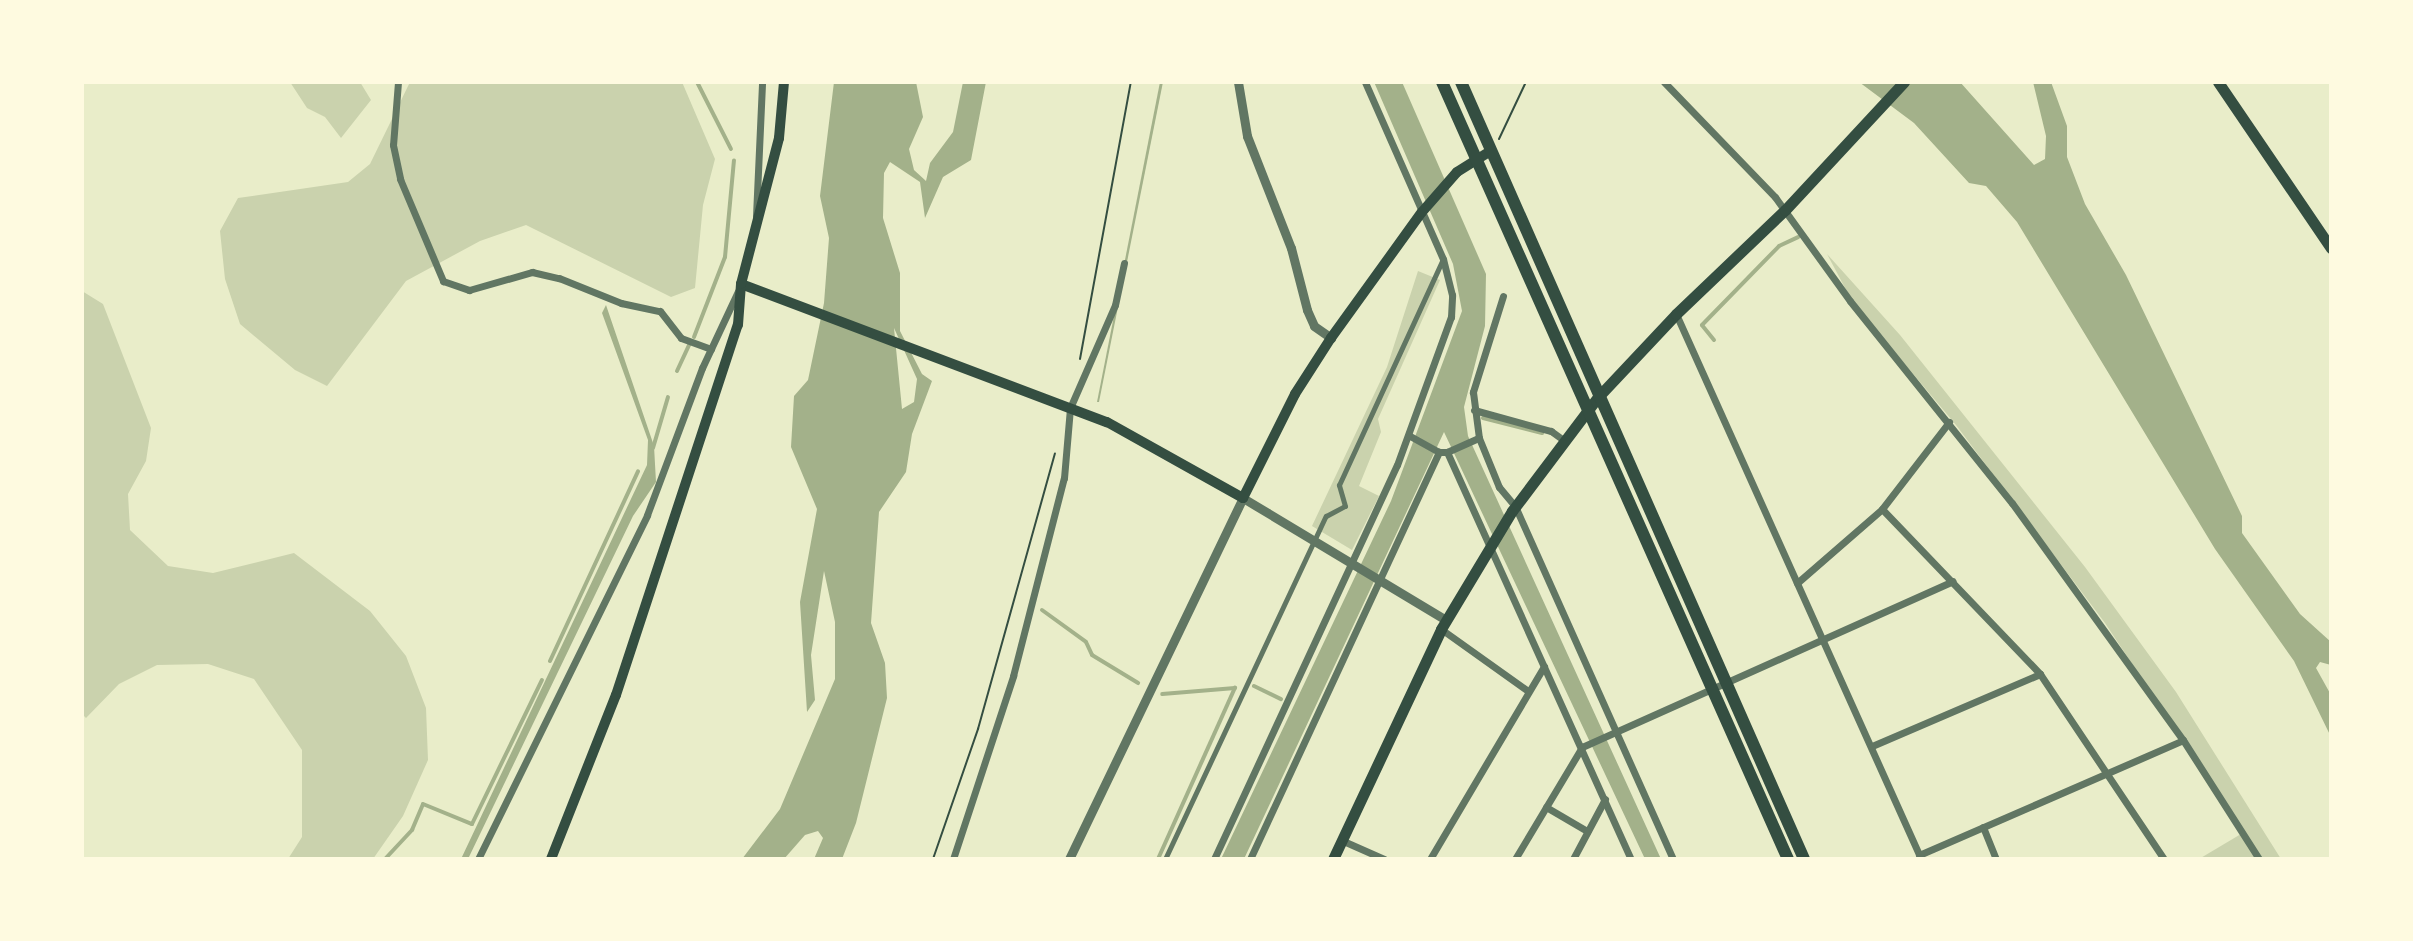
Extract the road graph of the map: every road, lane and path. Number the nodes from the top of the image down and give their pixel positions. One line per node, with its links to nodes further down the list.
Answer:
1 (398, 82): 25 (street)
2 (762, 82): 17 (street)
3 (784, 82): 17 (main road)
4 (1131, 82): 26 (path)
5 (1238, 82): 24 (street)
6 (1365, 82): 16 (street)
7 (1442, 82): 14 (highway)
8 (1461, 82): 13 (highway)
9 (1526, 82): 13 (path)
10 (1664, 82): 15 (street)
11 (1904, 82): 15 (main road)
12 (2218, 82): 18 (main road)
13 (1493, 147): 14 (main road); 27 (highway)
14 (1475, 158): 16 (main road); 30 (highway)
15 (1788, 207): 23 (main road); 31 (street)
16 (1424, 210): 19 (street); 24 (main road)
17 (761, 220): 21 (main road)
18 (2331, 248)
19 (1443, 259): 32 (street); 41 (street)
20 (1124, 263): 28 (street)
21 (741, 284): 25 (street); 28 (main road); 65 (main road)
22 (1503, 296): 29 (street)
23 (1676, 314): 27 (main road); 45 (street)
24 (1331, 338): 37 (main road)
25 (711, 349): 64 (street)
26 (1079, 365)
27 (1598, 397): 30 (main road); 50 (highway)
28 (1066, 406): 37 (main road); 67 (street)
29 (1474, 410): 33 (street); 34 (street)
30 (1589, 410): 34 (main road); 51 (highway)
31 (1949, 422): 39 (street); 54 (street)
32 (1410, 436): 36 (street); 42 (street)
33 (1479, 438): 36 (street); 38 (street)
34 (1565, 441): 38 (main road)
35 (1056, 450): 66 (path)
36 (1443, 452): 40 (street); 43 (street)
37 (1243, 498): 41 (street); 68 (street)
38 (1514, 509): 40 (main road); 53 (street)
39 (1882, 509): 44 (street); 45 (street)
40 (1492, 539): 46 (main road); 48 (street)
41 (1313, 541): 42 (street); 69 (street)
42 (1354, 564): 43 (street); 70 (street)
43 (1378, 578): 46 (street); 71 (street)
44 (1953, 581): 47 (street); 49 (street)
45 (1797, 583): 47 (street)
46 (1443, 624): 52 (street); 62 (main road)
47 (1824, 641): 50 (street); 56 (street)
48 (1544, 666): 52 (street); 55 (street)
49 (2040, 674): 56 (street); 57 (street)
50 (1726, 685): 51 (street); 80 (highway)
51 (1713, 689): 53 (street); 79 (highway)
52 (1528, 691): 74 (street)
53 (1613, 733): 55 (street); 78 (street)
54 (2183, 740): 57 (street); 83 (street)
55 (1586, 746): 58 (street); 59 (street)
56 (1872, 746): 63 (street)
57 (2107, 772): 60 (street); 82 (street)
58 (1605, 799): 61 (street); 77 (street)
59 (1546, 807): 61 (street); 75 (street)
60 (1983, 827): 63 (street); 81 (street)
61 (1587, 831): 76 (street)
62 (1341, 840): 72 (main road); 73 (street)
63 (1920, 857)
64 (478, 859)
65 (551, 859)
66 (933, 859)
67 (953, 859)
68 (1069, 859)
69 (1165, 859)
70 (1214, 859)
71 (1250, 859)
72 (1333, 859)
73 (1384, 859)
74 (1430, 859)
75 (1515, 859)
76 (1573, 859)
77 (1631, 859)
78 (1673, 859)
79 (1788, 859)
80 (1804, 859)
81 (1996, 859)
82 (2164, 859)
83 (2259, 859)

